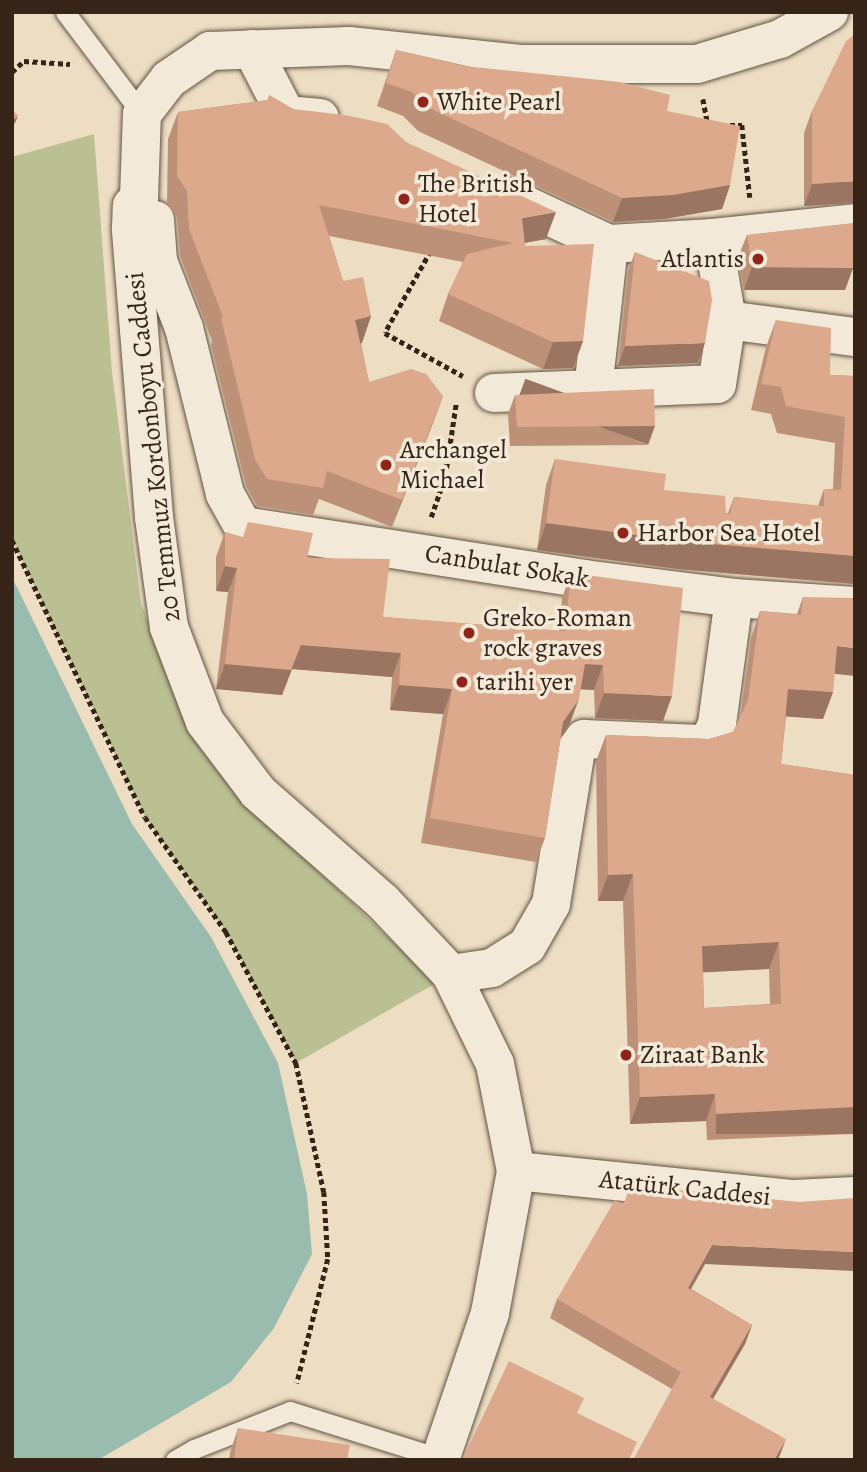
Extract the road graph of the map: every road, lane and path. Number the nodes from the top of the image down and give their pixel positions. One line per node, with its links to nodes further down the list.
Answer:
1 (65, 12): 4 (lane)
2 (829, 12): 3 (street)
3 (252, 48): 6 (street); 7 (street)
4 (96, 54): 5 (path); 6 (lane)
5 (12, 72)
6 (142, 114): 10 (street, 20 Temmuz Kordonboyu Caddesi)
7 (351, 123)
8 (708, 125): 12 (path)
9 (471, 180): 15 (street)
10 (139, 198): 24 (street, Canbulat Sokak); 26 (street, 20 Temmuz Kordonboyu Caddesi)
11 (855, 223): 12 (street)
12 (754, 233): 13 (street)
13 (713, 238): 15 (street); 16 (street)
14 (438, 239): 18 (path)
15 (609, 244): 20 (street)
16 (727, 320): 17 (street); 20 (street)
17 (855, 337)
18 (460, 374): 19 (path); 19 (path)
19 (476, 390): 20 (street)
20 (593, 390)
21 (456, 400): 22 (path)
22 (445, 477)
23 (12, 540): 29 (path)
24 (734, 598): 25 (street, Canbulat Sokak); 26 (street)
25 (855, 606)
26 (451, 974): 27 (street, 20 Temmuz Kordonboyu Caddesi)
27 (516, 1171): 28 (street, Atatürk Caddesi); 30 (street, 20 Temmuz Kordonboyu Caddesi)
28 (855, 1196)
29 (290, 1411): 30 (lane); 31 (lane)
30 (440, 1459)
31 (175, 1460)

